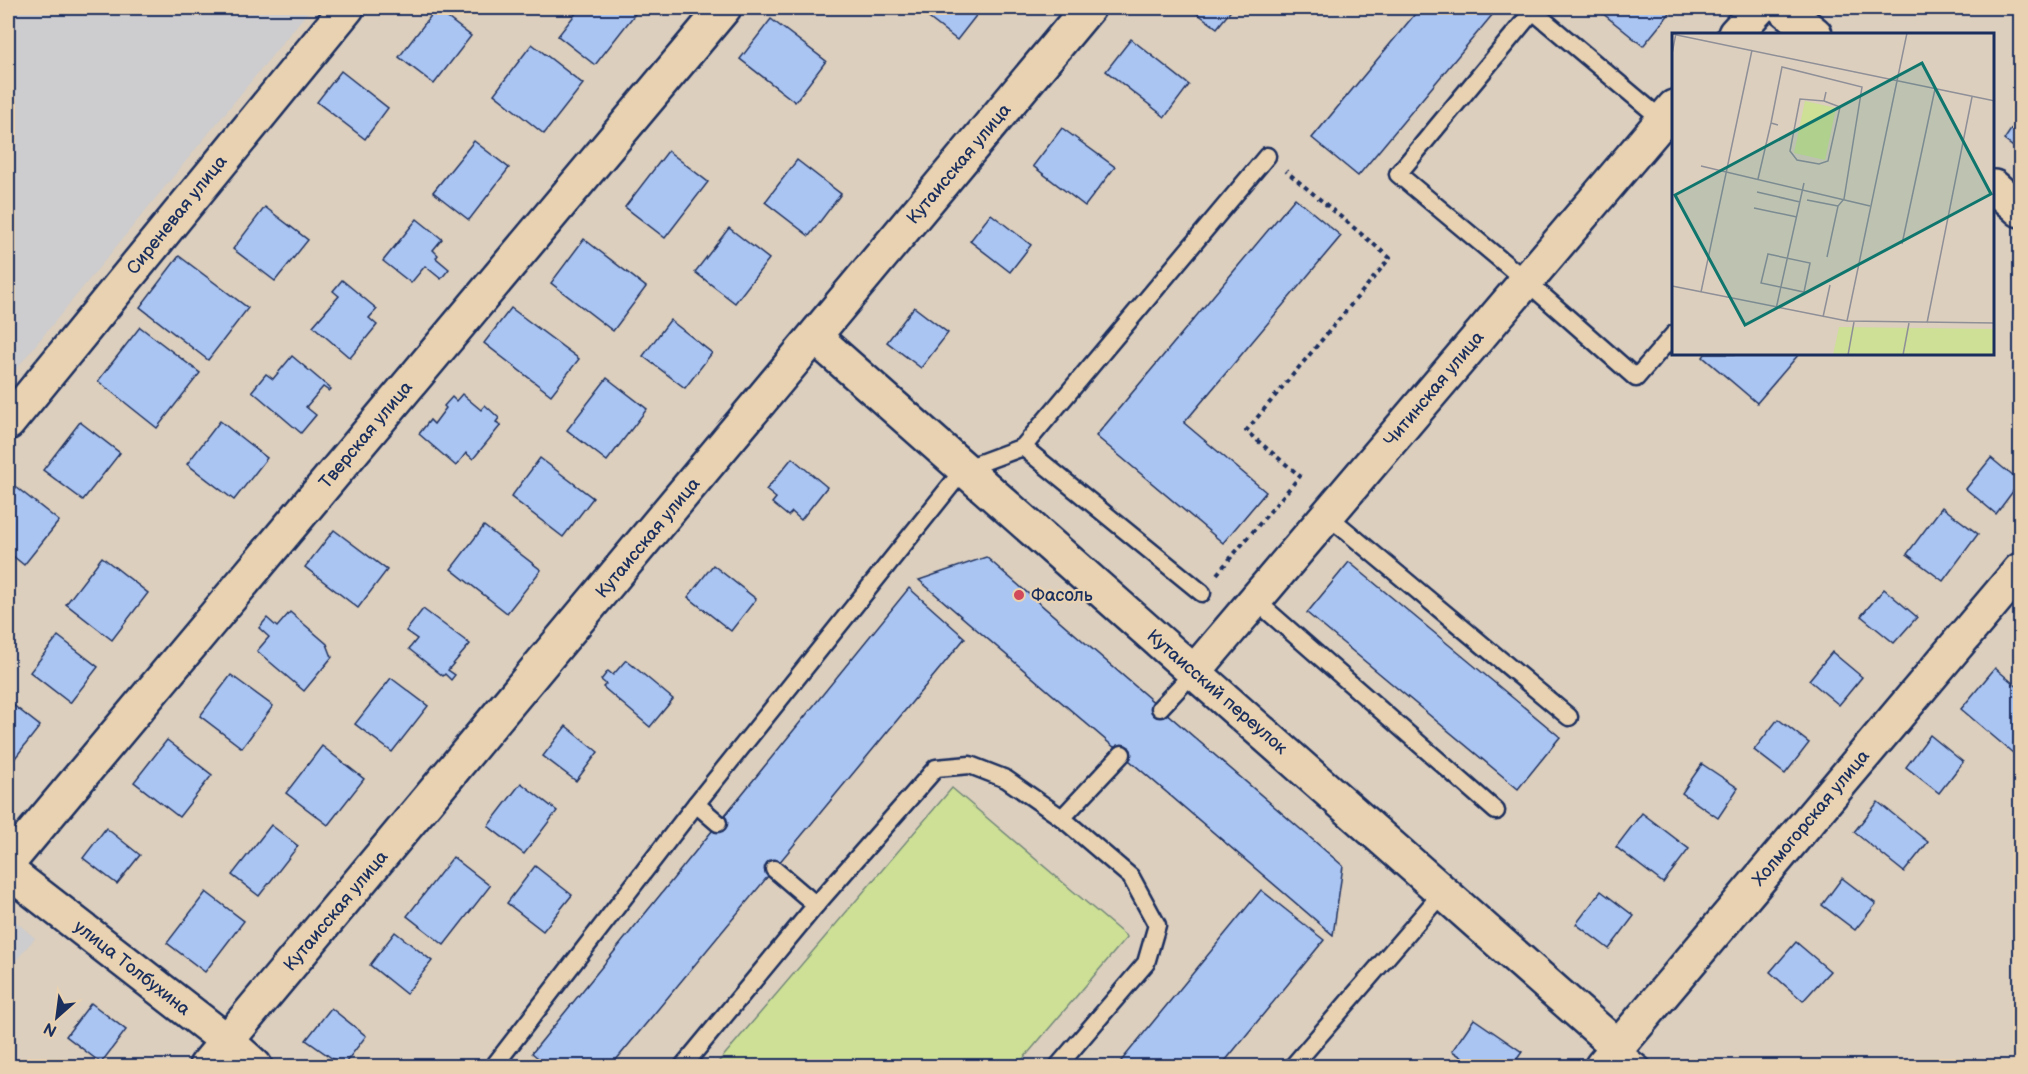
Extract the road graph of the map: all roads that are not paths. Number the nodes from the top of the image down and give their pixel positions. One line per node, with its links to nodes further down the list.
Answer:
1 (347, 8): 15 (street, Сиреневая улица)
2 (724, 8): 30 (street, Тверская улица)
3 (1088, 8): 14 (street, Кутаисская улица)
4 (1759, 8): 6 (street)
5 (1783, 8): 7 (street)
6 (1737, 33)
7 (1814, 33)
8 (1670, 119): 12 (street, Читинская улица); 12 (lane)
9 (1267, 156): 16 (lane)
10 (1995, 188): 11 (street)
11 (2020, 210)
12 (1526, 281): 13 (lane); 18 (street, Читинская улица)
13 (1672, 336)
14 (815, 337): 17 (street, Кутаисский переулок); 35 (street, Кутаисская улица)
15 (8, 423)
16 (1023, 447): 17 (lane); 20 (lane)
17 (964, 469): 22 (street, Кутаисский переулок); 26 (lane)
18 (1327, 515): 21 (street, Читинская улица); 24 (lane)
19 (2020, 570): 36 (street, Холмогорская улица)
20 (1202, 593)
21 (1255, 600): 22 (street, Читинская улица); 27 (lane)
22 (1194, 672): 23 (lane); 33 (street, Кутаисский переулок)
23 (1160, 708)
24 (1569, 717)
25 (1122, 754): 28 (lane)
26 (696, 804): 29 (lane); 39 (lane)
27 (1496, 811)
28 (1062, 818): 34 (lane); 41 (lane)
29 (718, 823)
30 (8, 863)
31 (774, 869): 34 (lane)
32 (8, 871): 35 (street, улица Толбухина)
33 (1443, 892): 36 (street, Кутаисский переулок); 42 (lane)
34 (816, 905): 40 (lane)
35 (227, 1041): 37 (street, Кутаисская улица); 38 (street, улица Толбухина)
36 (1621, 1060)
37 (206, 1066)
38 (255, 1066)
39 (494, 1066)
40 (683, 1066)
41 (1058, 1066)
42 (1293, 1066)

